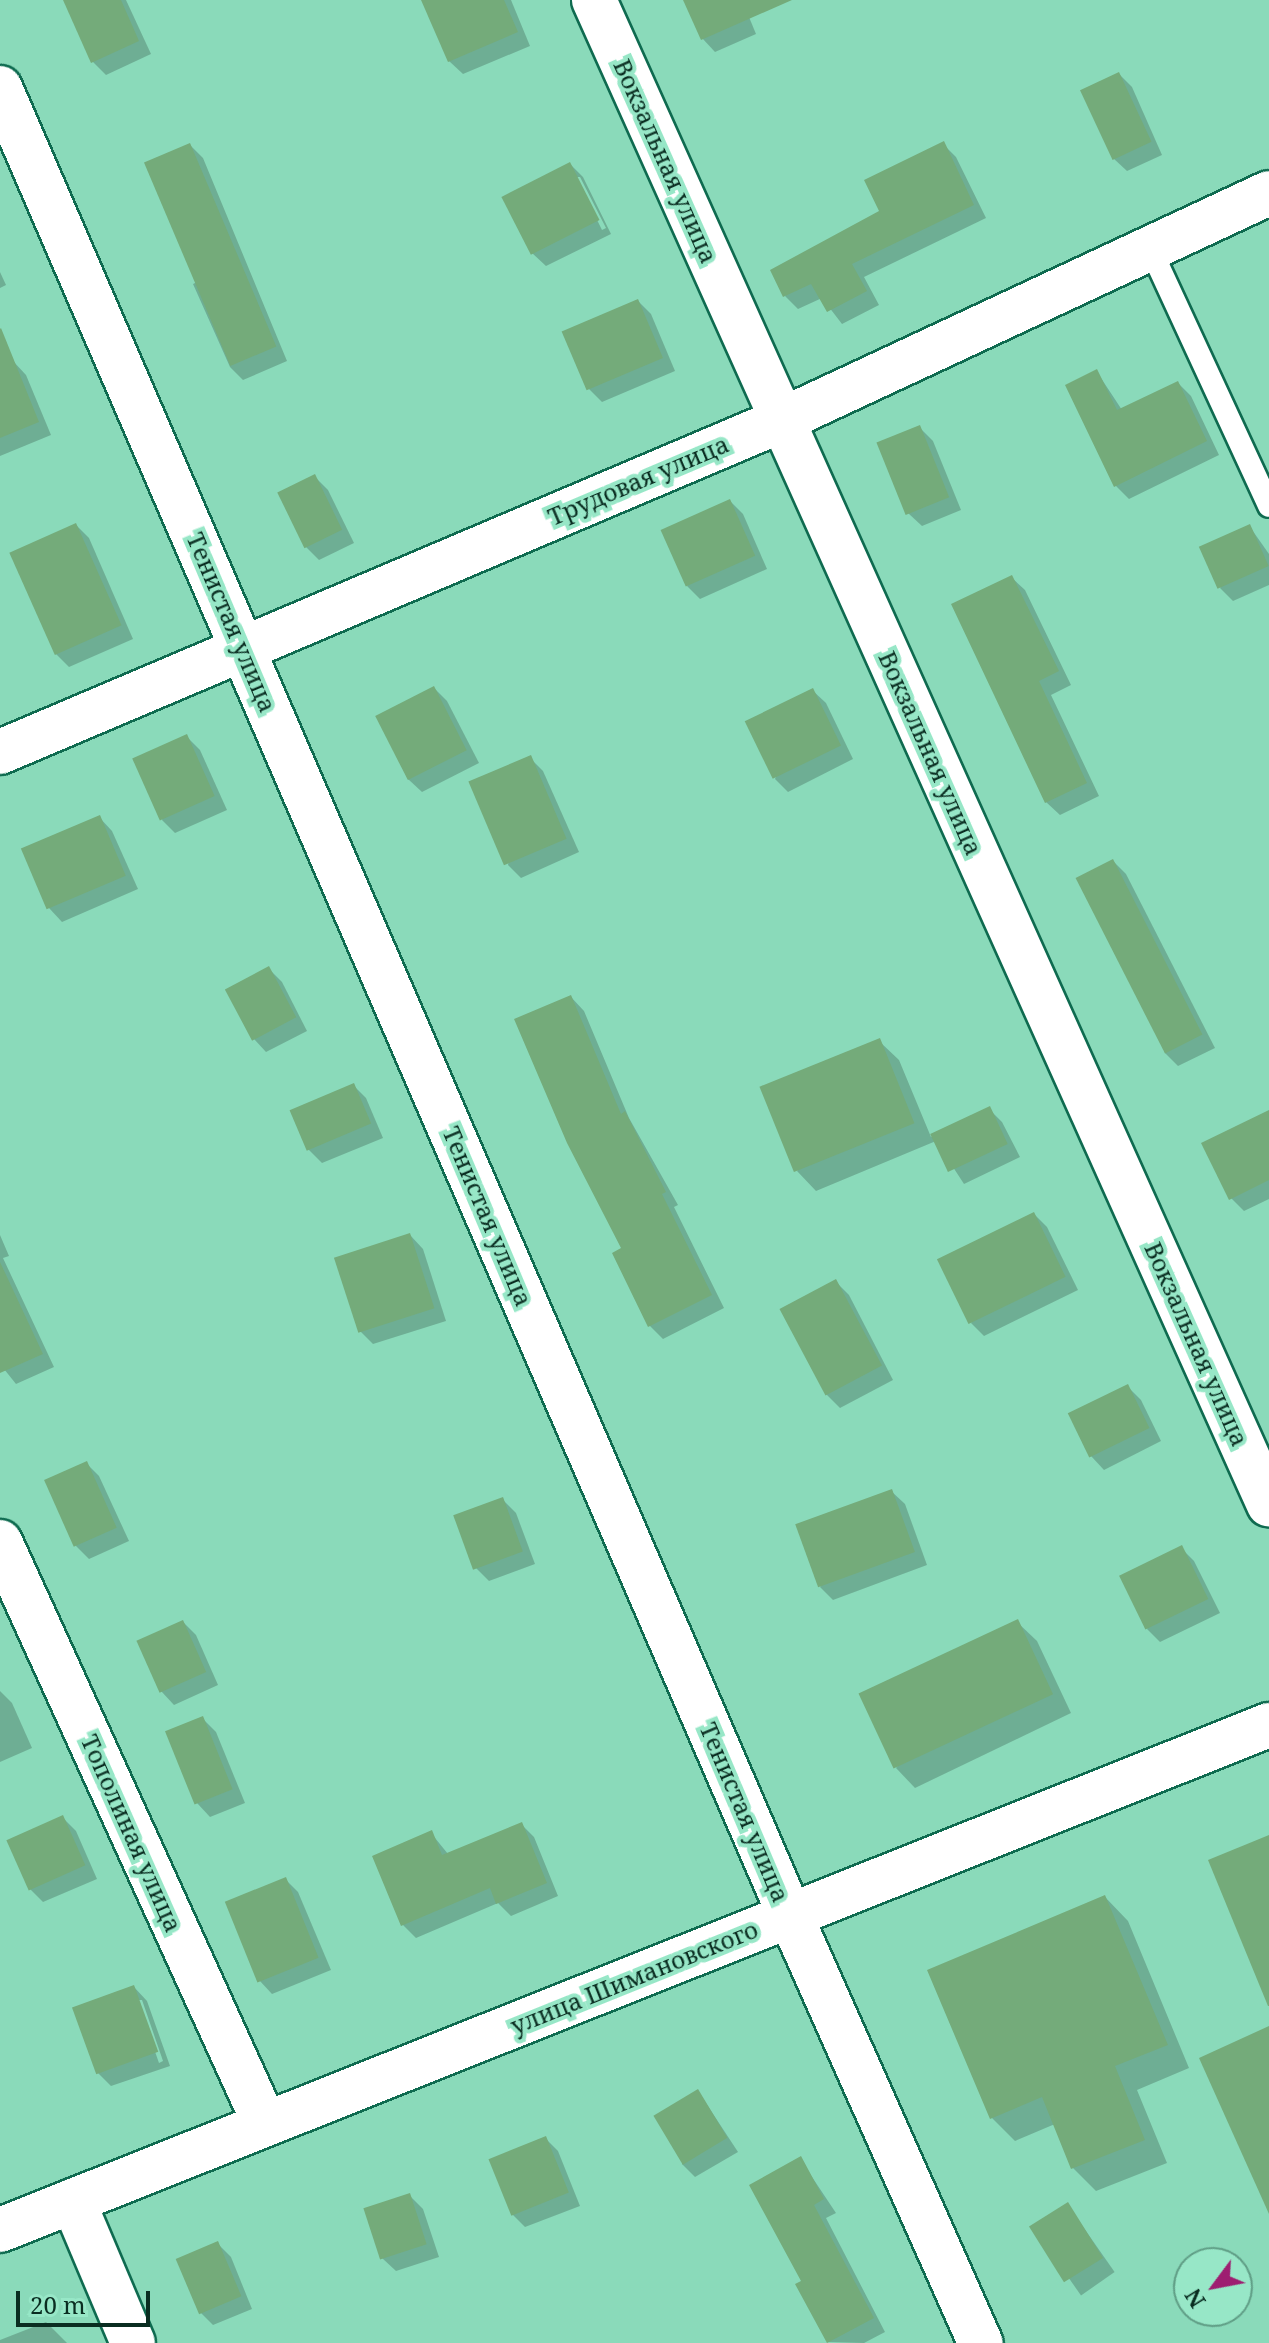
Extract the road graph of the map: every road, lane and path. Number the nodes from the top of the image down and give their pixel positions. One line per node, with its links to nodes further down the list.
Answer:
1 (594, 0): 5 (street, Вокзальная улица)
2 (0, 88): 7 (street, Тенистая улица)
3 (1269, 193): 4 (street, Трудовая улица)
4 (1150, 248): 5 (street, Трудовая улица); 6 (lane)
5 (782, 420): 7 (street, Трудовая улица); 9 (street, Вокзальная улица)
6 (1269, 506)
7 (242, 646): 8 (street, Трудовая улица); 12 (street, Тенистая улица)
8 (0, 752)
9 (1269, 1505)
10 (0, 1542): 13 (street, Тополиная улица)
11 (1269, 1725): 12 (street, улица Шимановского)
12 (790, 1915): 13 (street, улица Шимановского); 17 (street, Тенистая улица)
13 (265, 2124): 14 (street, улица Шимановского)
14 (73, 2201): 15 (street, улица Шимановского); 16 (street)
15 (0, 2230)
16 (133, 2343)
17 (981, 2343)

